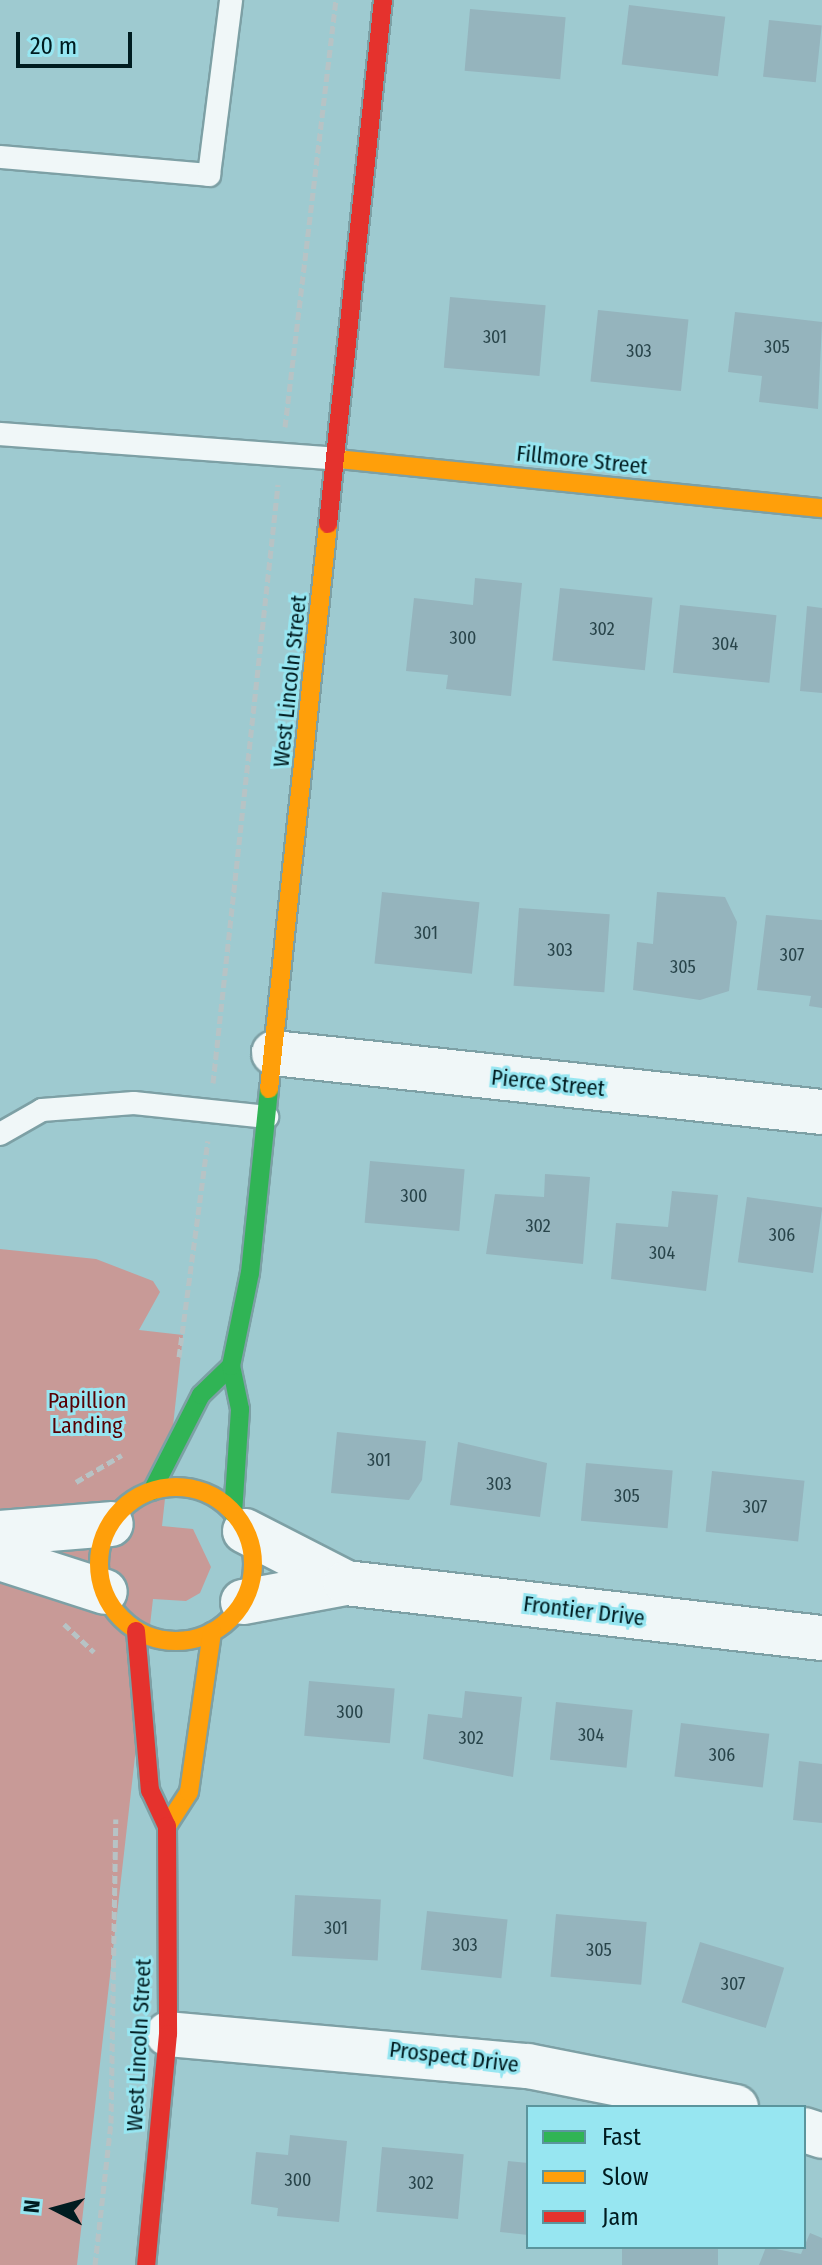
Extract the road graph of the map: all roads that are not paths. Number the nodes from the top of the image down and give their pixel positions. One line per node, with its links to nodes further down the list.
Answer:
1 (231, 0): 3 (lane)
2 (383, 0): 5 (street, West Lincoln Street)
3 (0, 157)
4 (0, 434): 5 (lane)
5 (338, 459): 6 (street, Fillmore Street); 7 (street, West Lincoln Street)
6 (822, 508)
7 (274, 1053): 8 (street, Pierce Street); 9 (street, West Lincoln Street)
8 (822, 1112)
9 (267, 1117): 10 (lane); 11 (street, West Lincoln Street)
10 (0, 1134)
11 (231, 1366): 12 (street); 13 (street, West Lincoln Street)
12 (152, 1491): 13 (street); 14 (street)
13 (239, 1522): 17 (street, Frontier Drive); 19 (street)
14 (111, 1524): 15 (street); 18 (street)
15 (0, 1533)
16 (17, 1565): 18 (street)
17 (346, 1583): 19 (street, Frontier Drive); 22 (street, Frontier Drive)
18 (105, 1592): 20 (street)
19 (243, 1602): 21 (street)
20 (136, 1631): 21 (street); 23 (street, West Lincoln Street)
21 (212, 1632): 23 (street)
22 (822, 1638)
23 (167, 1826): 24 (street, West Lincoln Street)
24 (168, 2034): 25 (street, Prospect Drive); 26 (street, West Lincoln Street)
25 (726, 2105)
26 (146, 2265)

